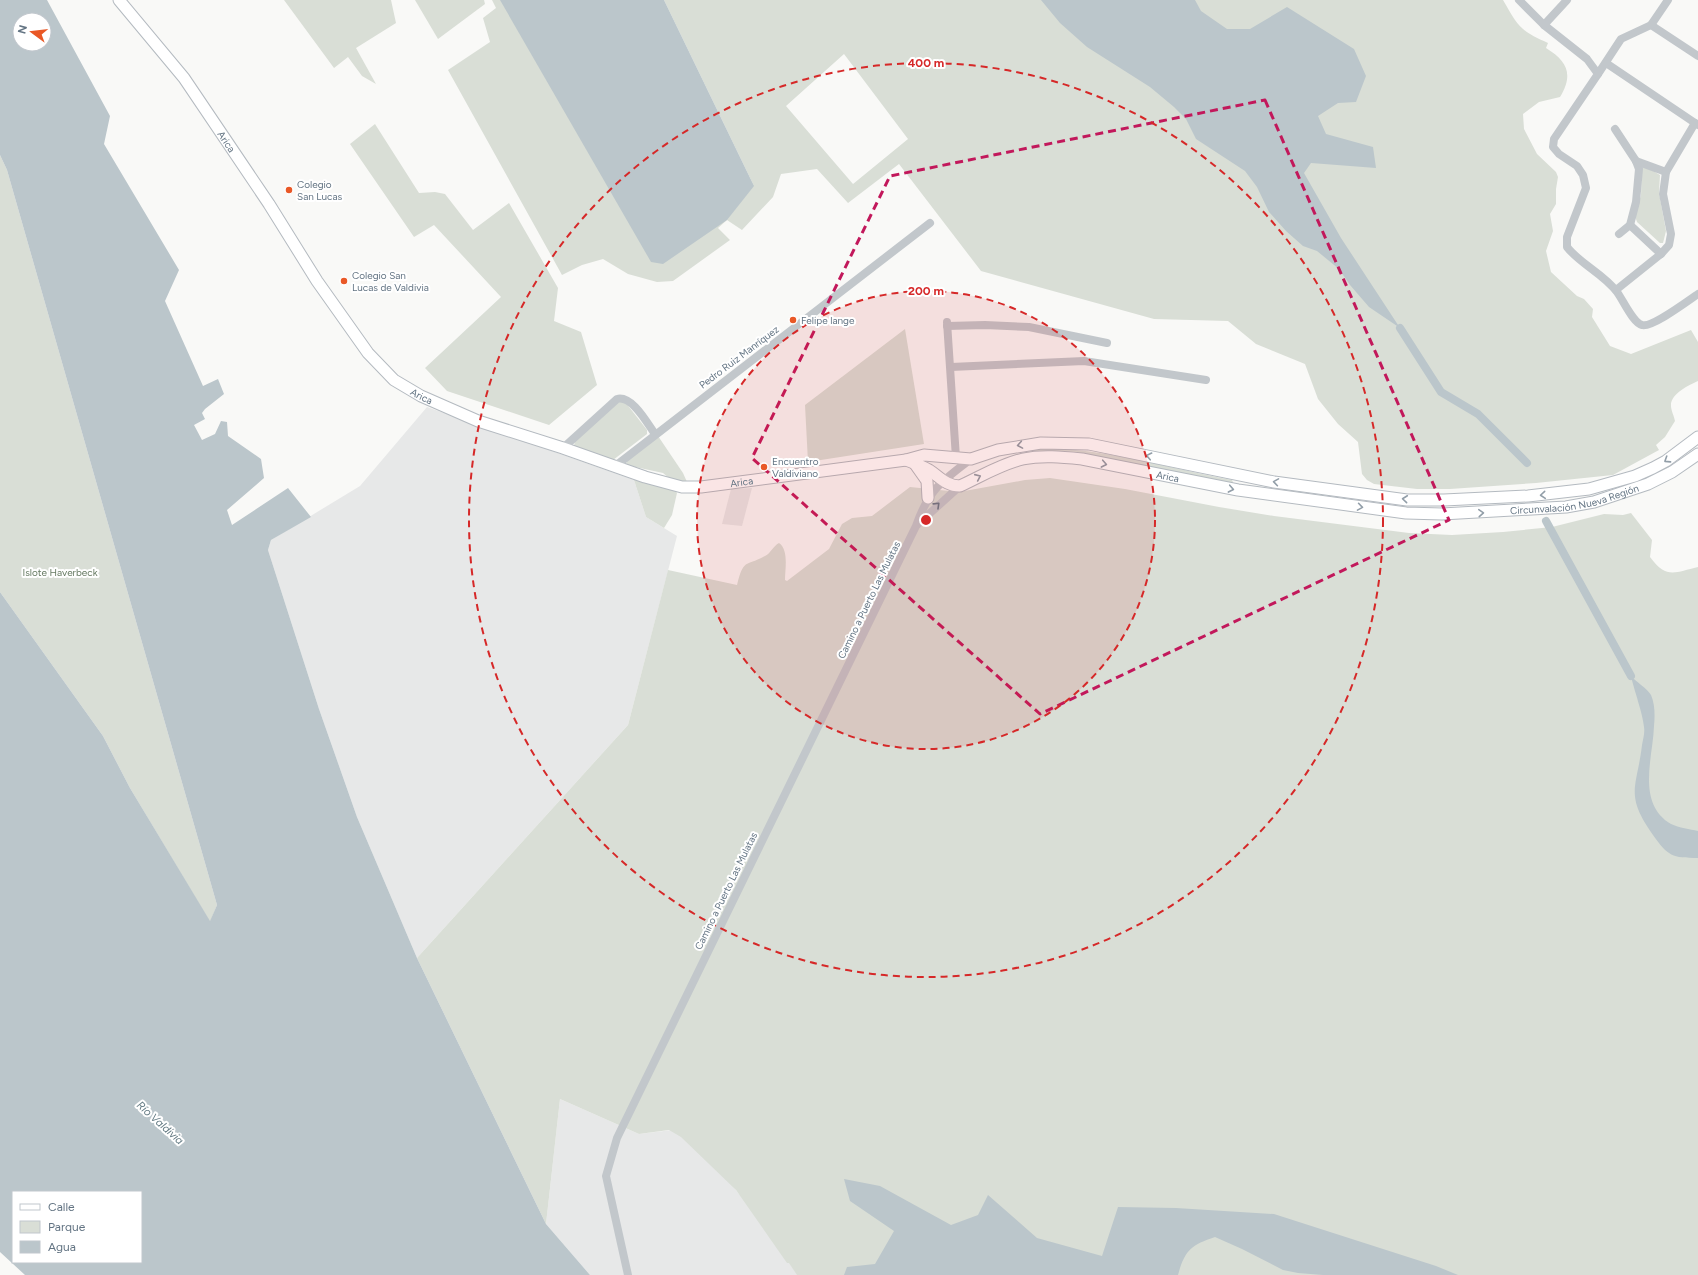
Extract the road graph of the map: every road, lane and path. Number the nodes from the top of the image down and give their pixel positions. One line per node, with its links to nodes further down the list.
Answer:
1 (119, 0): 25 (main road, Arica)
2 (1519, 0): 5 (street)
3 (1567, 0): 5 (street)
4 (1668, 0): 6 (street)
5 (1544, 25): 9 (street)
6 (1651, 25): 7 (street); 8 (street)
7 (1697, 54)
8 (1606, 62): 9 (street); 10 (street)
9 (1598, 74): 18 (street)
10 (1697, 124): 13 (street)
11 (1615, 129): 12 (street)
12 (1636, 161): 13 (street); 15 (street)
13 (1666, 172): 17 (street)
14 (930, 223): 23 (street, Pedro Ruiz Manríquez)
15 (1630, 225): 16 (street); 17 (street)
16 (1619, 234)
17 (1661, 254): 18 (street)
18 (1616, 290): 19 (street)
19 (1698, 294)
20 (1107, 343): 21 (street)
21 (951, 367): 22 (street); 27 (street)
22 (1206, 380)
23 (655, 434): 25 (street); 30 (street, Pedro Ruiz Manríquez)
24 (1698, 437): 34 (main road, Circunvalación Nueva Región, one-way to 34)
25 (563, 448): 30 (main road, Arica)
26 (1698, 454): 35 (main road, Circunvalación Nueva Región, one-way to 26)
27 (956, 458): 28 (main road, Arica); 29 (main road, Arica)
28 (971, 460): 31 (street, Camino a Puerto Las Mulatas); 34 (main road, Arica, one-way to 28)
29 (910, 461): 30 (main road, Arica); 31 (main road); 33 (main road)
30 (614, 467)
31 (943, 481): 32 (main road); 33 (street, Camino a Puerto Las Mulatas)
32 (960, 486): 35 (main road, Arica, one-way to 35); 36 (street, Camino a Puerto Las Mulatas, one-way to 32)
33 (928, 498): 36 (street, Camino a Puerto Las Mulatas)
34 (1444, 500)
35 (1442, 514)
36 (916, 526): 37 (street, Camino a Puerto Las Mulatas)
37 (628, 1275)

